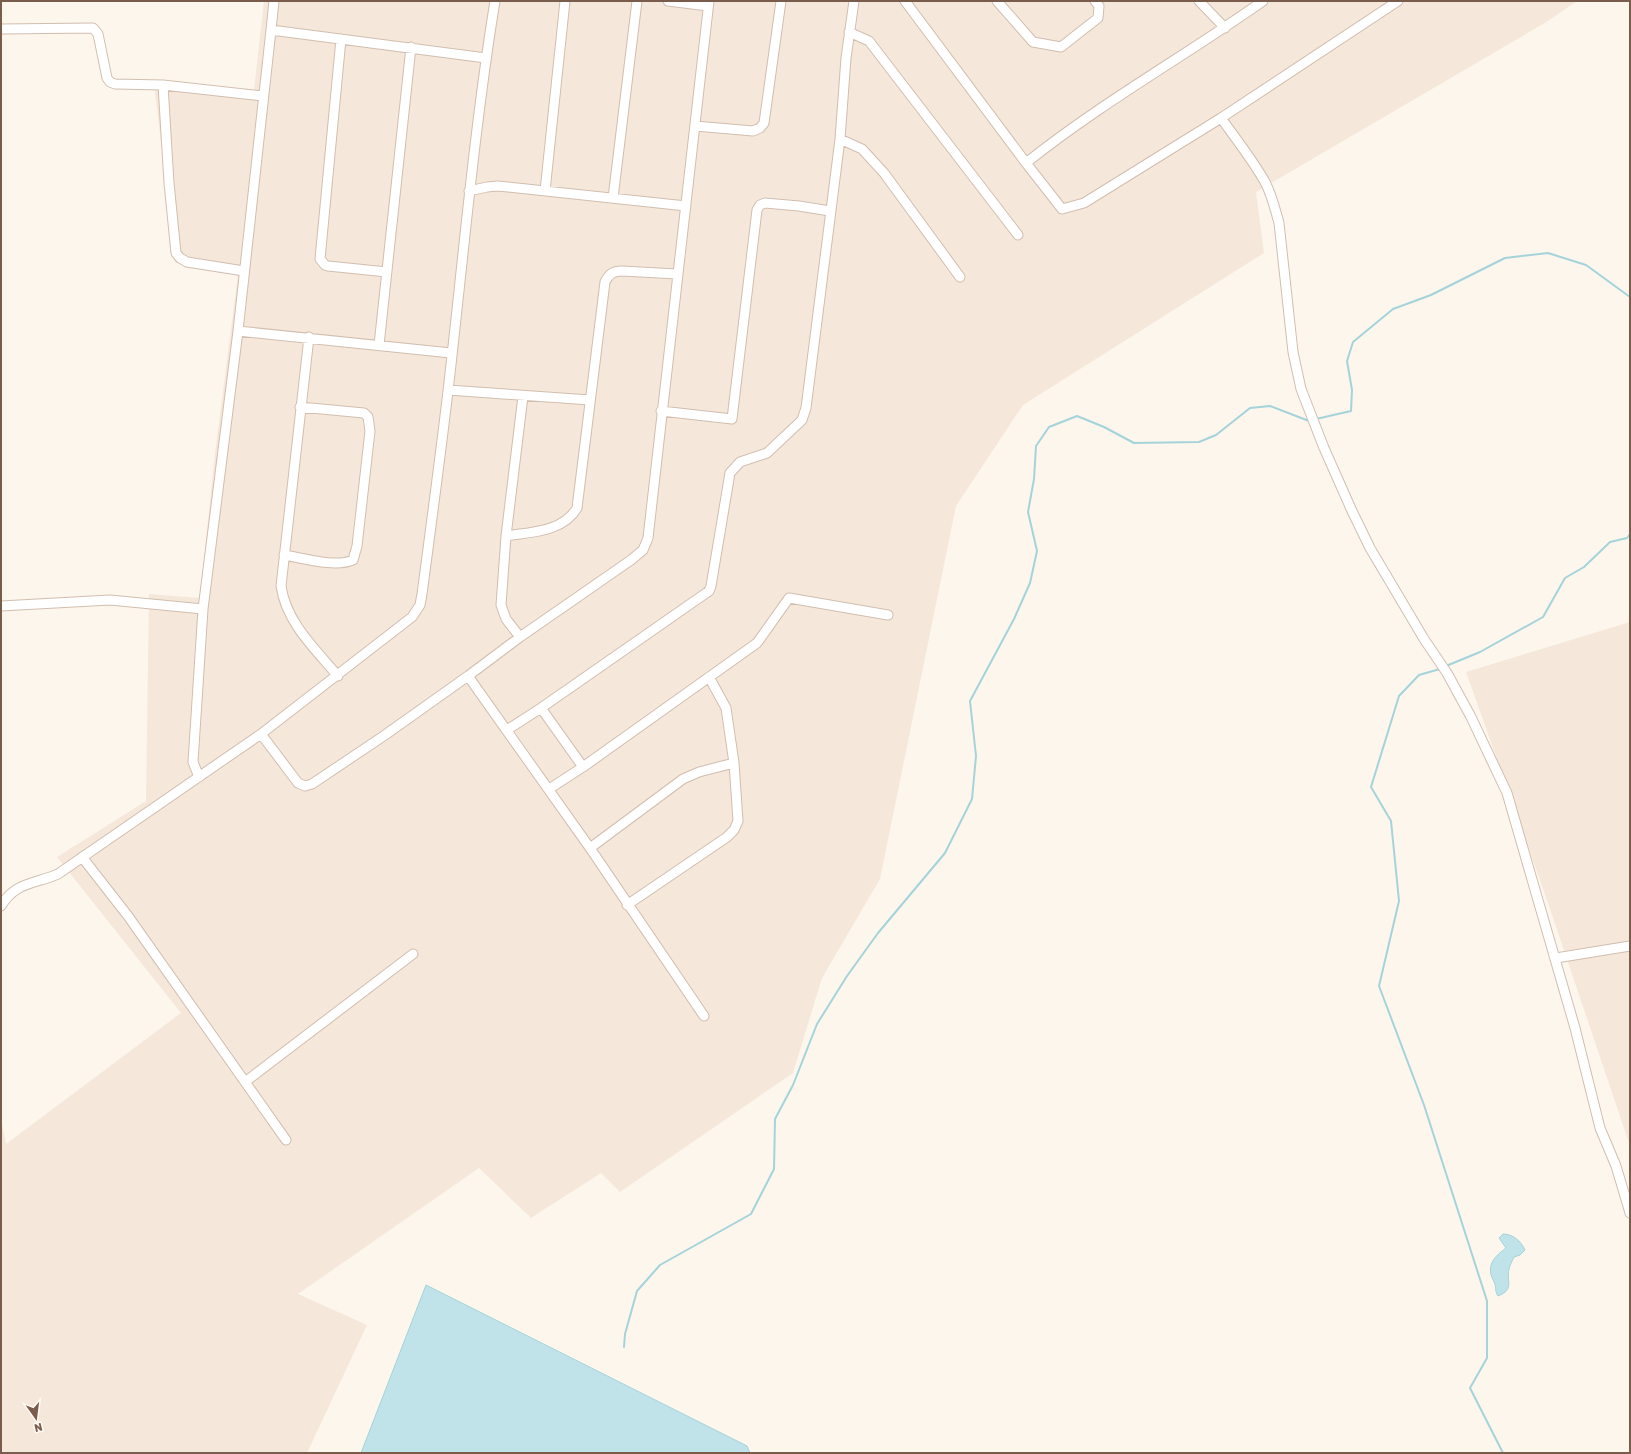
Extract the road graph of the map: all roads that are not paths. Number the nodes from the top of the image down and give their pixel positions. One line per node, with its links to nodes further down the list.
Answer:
1 (274, 1): 18 (street)
2 (495, 1): 22 (street)
3 (566, 1): 30 (street)
4 (637, 1): 31 (street)
5 (668, 1): 15 (street)
6 (781, 1): 26 (street)
7 (854, 1): 19 (street)
8 (918, 1): 14 (street)
9 (997, 1): 10 (street)
10 (1095, 1)
11 (1198, 1): 16 (street)
12 (1263, 1): 16 (street)
13 (1398, 1): 25 (street)
14 (907, 3): 28 (street)
15 (708, 4): 26 (street)
16 (1225, 28): 28 (street)
17 (1, 29): 23 (street)
18 (271, 30): 20 (street); 24 (street)
19 (849, 32): 27 (street); 34 (street)
20 (341, 39): 21 (street); 36 (street)
21 (411, 47): 22 (street); 36 (street)
22 (486, 58): 29 (street)
23 (163, 85): 24 (street); 35 (street)
24 (263, 96): 35 (street)
25 (1221, 118): 28 (street); 70 (street)
26 (695, 126): 32 (street)
27 (840, 139): 33 (street); 38 (street)
28 (1026, 163)
29 (469, 191): 30 (street); 42 (street)
30 (545, 191): 31 (street)
31 (613, 198): 32 (street)
32 (686, 206): 37 (street)
33 (830, 211): 47 (street); 57 (street)
34 (1018, 236)
35 (244, 271): 39 (street)
36 (387, 272): 41 (street)
37 (677, 274): 45 (street); 47 (street)
38 (960, 278)
39 (238, 331): 40 (street); 51 (street)
40 (309, 337): 41 (street); 46 (street)
41 (379, 345): 42 (street)
42 (451, 353): 43 (street)
43 (448, 390): 44 (street); 54 (street)
44 (523, 396): 45 (street); 48 (street)
45 (590, 400): 48 (street)
46 (300, 406): 49 (street); 49 (street)
47 (661, 411): 53 (street)
48 (506, 536): 53 (street)
49 (284, 555): 54 (street)
50 (1, 606): 51 (street)
51 (203, 609): 62 (street)
52 (888, 615): 56 (street)
53 (520, 637): 55 (street)
54 (338, 676): 59 (street)
55 (468, 676): 58 (street); 59 (street)
56 (708, 677): 60 (street); 61 (street)
57 (541, 708): 58 (street); 61 (street)
58 (507, 730): 63 (street)
59 (261, 734): 62 (street)
60 (734, 763): 64 (street); 66 (street)
61 (583, 767): 63 (street)
62 (199, 777): 65 (street)
63 (549, 789): 64 (street)
64 (590, 848): 66 (street)
65 (82, 857): 67 (street); 72 (street)
66 (627, 905): 71 (street)
67 (1, 906)
68 (1630, 946): 70 (street)
69 (413, 954): 72 (street)
70 (1556, 958): 74 (street)
71 (704, 1016)
72 (245, 1082): 73 (street)
73 (286, 1140)
74 (1630, 1213)

